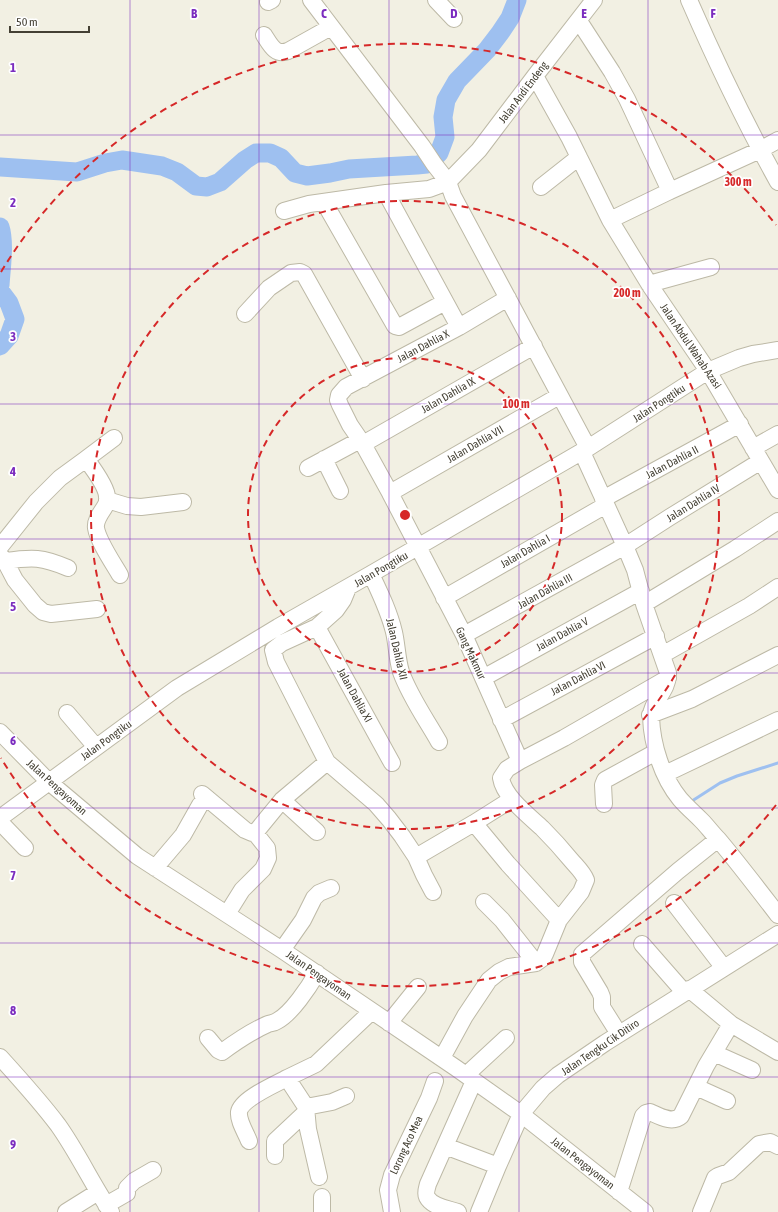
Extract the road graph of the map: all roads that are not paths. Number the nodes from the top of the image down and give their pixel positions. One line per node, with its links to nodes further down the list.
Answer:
1 (311, 0): 7 (street)
2 (436, 0): 5 (street)
3 (594, 0): 6 (street, Jalan Andi Endeng)
4 (689, 0): 11 (street)
5 (454, 19)
6 (579, 20): 9 (street, Jalan Andi Endeng); 16 (street)
7 (331, 27): 8 (street); 13 (street)
8 (264, 35)
9 (535, 76): 12 (street, Jalan Abdul Wahab Azasi); 13 (street, Jalan Andi Endeng)
10 (778, 140): 11 (street)
11 (760, 150): 14 (street); 16 (street)
12 (579, 157): 15 (street); 20 (street, Jalan Abdul Wahab Azasi)
13 (448, 182): 17 (street); 23 (street)
14 (778, 182)
15 (541, 187)
16 (670, 191): 20 (street)
17 (386, 193): 18 (street); 24 (street)
18 (324, 202): 19 (street); 24 (street)
19 (284, 211)
20 (610, 220): 22 (street, Jalan Abdul Wahab Azasi)
21 (711, 267): 22 (street)
22 (649, 284): 29 (street, Jalan Abdul Wahab Azasi)
23 (508, 298): 26 (street, Jalan Dahlia X); 27 (street)
24 (445, 302): 26 (street)
25 (245, 314): 30 (street)
26 (458, 327): 30 (street, Jalan Dahlia X)
27 (534, 346): 32 (street); 36 (street, Jalan Dahlia IX)
28 (778, 350): 29 (street, Jalan Pongtiku)
29 (708, 371): 33 (street, Jalan Abdul Wahab Azasi); 37 (street, Jalan Pongtiku)
30 (363, 379): 31 (street, Jalan Dahlia X)
31 (339, 396): 36 (street, Gang Makmur)
32 (559, 396): 37 (street); 44 (street, Jalan Dahlia VII)
33 (740, 424): 38 (street, Jalan Abdul Wahab Azasi); 47 (street, Jalan Dahlia II)
34 (778, 434): 38 (street, Jalan Dahlia IV)
35 (114, 438): 39 (street)
36 (361, 442): 40 (street, Jalan Dahlia IX); 44 (street, Gang Makmur)
37 (585, 450): 47 (street); 50 (street, Jalan Pongtiku)
38 (757, 455): 42 (street, Jalan Abdul Wahab Azasi); 49 (street, Jalan Dahlia IV)
39 (86, 459): 45 (street); 51 (street)
40 (324, 459): 41 (street, Jalan Dahlia IX); 43 (street)
41 (308, 468)
42 (778, 490)
43 (340, 491)
44 (390, 493): 50 (street, Gang Makmur)
45 (107, 500): 46 (street); 54 (street)
46 (183, 502)
47 (604, 502): 49 (street); 58 (street, Jalan Dahlia I)
48 (778, 520): 57 (street, Jalan Dahlia V)
49 (625, 546): 57 (street); 61 (street, Jalan Dahlia III)
50 (418, 547): 53 (street, Jalan Pongtiku); 58 (street, Gang Makmur)
51 (2, 554): 52 (street); 59 (street)
52 (68, 568)
53 (371, 574): 56 (street, Jalan Pongtiku); 72 (street, Jalan Dahlia XII)
54 (120, 575)
55 (778, 587): 63 (street)
56 (348, 588): 60 (street); 73 (street, Jalan Pongtiku)
57 (643, 597): 62 (street); 65 (street, Jalan Dahlia V)
58 (444, 598): 61 (street, Gang Makmur)
59 (97, 609)
60 (317, 627): 76 (street); 77 (street, Jalan Dahlia XI)
61 (464, 635): 65 (street, Gang Makmur)
62 (656, 636): 63 (street); 69 (street, Jalan Dahlia VI)
63 (662, 655): 66 (street)
64 (778, 655): 68 (street)
65 (483, 678): 69 (street, Gang Makmur)
66 (668, 678): 68 (street); 75 (street)
67 (67, 713): 73 (street)
68 (650, 715): 74 (street)
69 (501, 720): 75 (street, Gang Makmur)
70 (778, 720): 78 (street)
71 (0, 732): 79 (street, Jalan Pengayoman)
72 (439, 742)
73 (96, 747): 79 (street, Jalan Pongtiku)
74 (656, 752): 78 (street); 82 (street)
75 (520, 761): 80 (street)
76 (327, 762): 81 (street); 90 (street)
77 (392, 763)
78 (665, 774): 88 (street)
79 (49, 782): 83 (street, Jalan Pongtiku); 91 (street, Jalan Pengayoman)
80 (512, 799): 85 (street); 98 (street)
81 (282, 800): 86 (street); 87 (street)
82 (604, 804)
83 (0, 818)
84 (0, 822): 89 (street)
85 (474, 823): 90 (street); 98 (street)
86 (317, 832)
87 (255, 833): 91 (street); 96 (street)
88 (718, 839): 97 (street); 110 (street)
89 (24, 848)
90 (416, 857): 93 (street)
91 (155, 868): 96 (street, Jalan Pengayoman)
92 (331, 888): 101 (street)
93 (433, 892)
94 (484, 902): 102 (street)
95 (674, 903): 103 (street)
96 (227, 914): 101 (street, Jalan Pengayoman)
97 (778, 915)
98 (559, 920): 102 (street)
99 (778, 934): 103 (street, Jalan Tengku Cik Ditiro)
100 (642, 944): 106 (street)
101 (282, 950): 104 (street, Jalan Pengayoman)
102 (536, 963): 116 (street)
103 (724, 968): 106 (street, Jalan Tengku Cik Ditiro)
104 (317, 973): 107 (street, Jalan Pengayoman); 111 (street)
105 (418, 987): 108 (street)
106 (686, 991): 109 (street); 110 (street, Jalan Tengku Cik Ditiro)
107 (372, 1011): 108 (street, Jalan Pengayoman); 118 (street)
108 (389, 1023): 116 (street, Jalan Pengayoman)
109 (731, 1024): 113 (street); 114 (street)
110 (619, 1034): 124 (street, Jalan Tengku Cik Ditiro)
111 (208, 1038)
112 (506, 1038): 116 (street)
113 (778, 1052)
114 (714, 1053): 117 (street); 120 (street)
115 (0, 1057): 133 (street)
116 (457, 1069): 124 (street, Jalan Pengayoman); 126 (street)
117 (752, 1070)
118 (287, 1078): 123 (street); 125 (street)
119 (435, 1081): 135 (street, Lorong Aco Mea)
120 (696, 1087): 122 (street); 132 (street)
121 (346, 1096): 123 (street)
122 (727, 1101)
123 (306, 1109): 128 (street); 131 (street)
124 (521, 1114): 129 (street, Jalan Tengku Cik Ditiro); 132 (street, Jalan Pengayoman)
125 (249, 1141)
126 (445, 1146): 129 (street); 136 (street)
127 (778, 1146): 139 (street)
128 (275, 1156)
129 (498, 1166): 137 (street, Jalan Tengku Cik Ditiro)
130 (153, 1170): 133 (street)
131 (319, 1176)
132 (619, 1192): 138 (street, Jalan Pengayoman)
133 (105, 1203): 134 (street)
134 (66, 1212)
135 (392, 1212)
136 (458, 1212)
137 (479, 1212)
138 (645, 1212)
139 (701, 1212)

